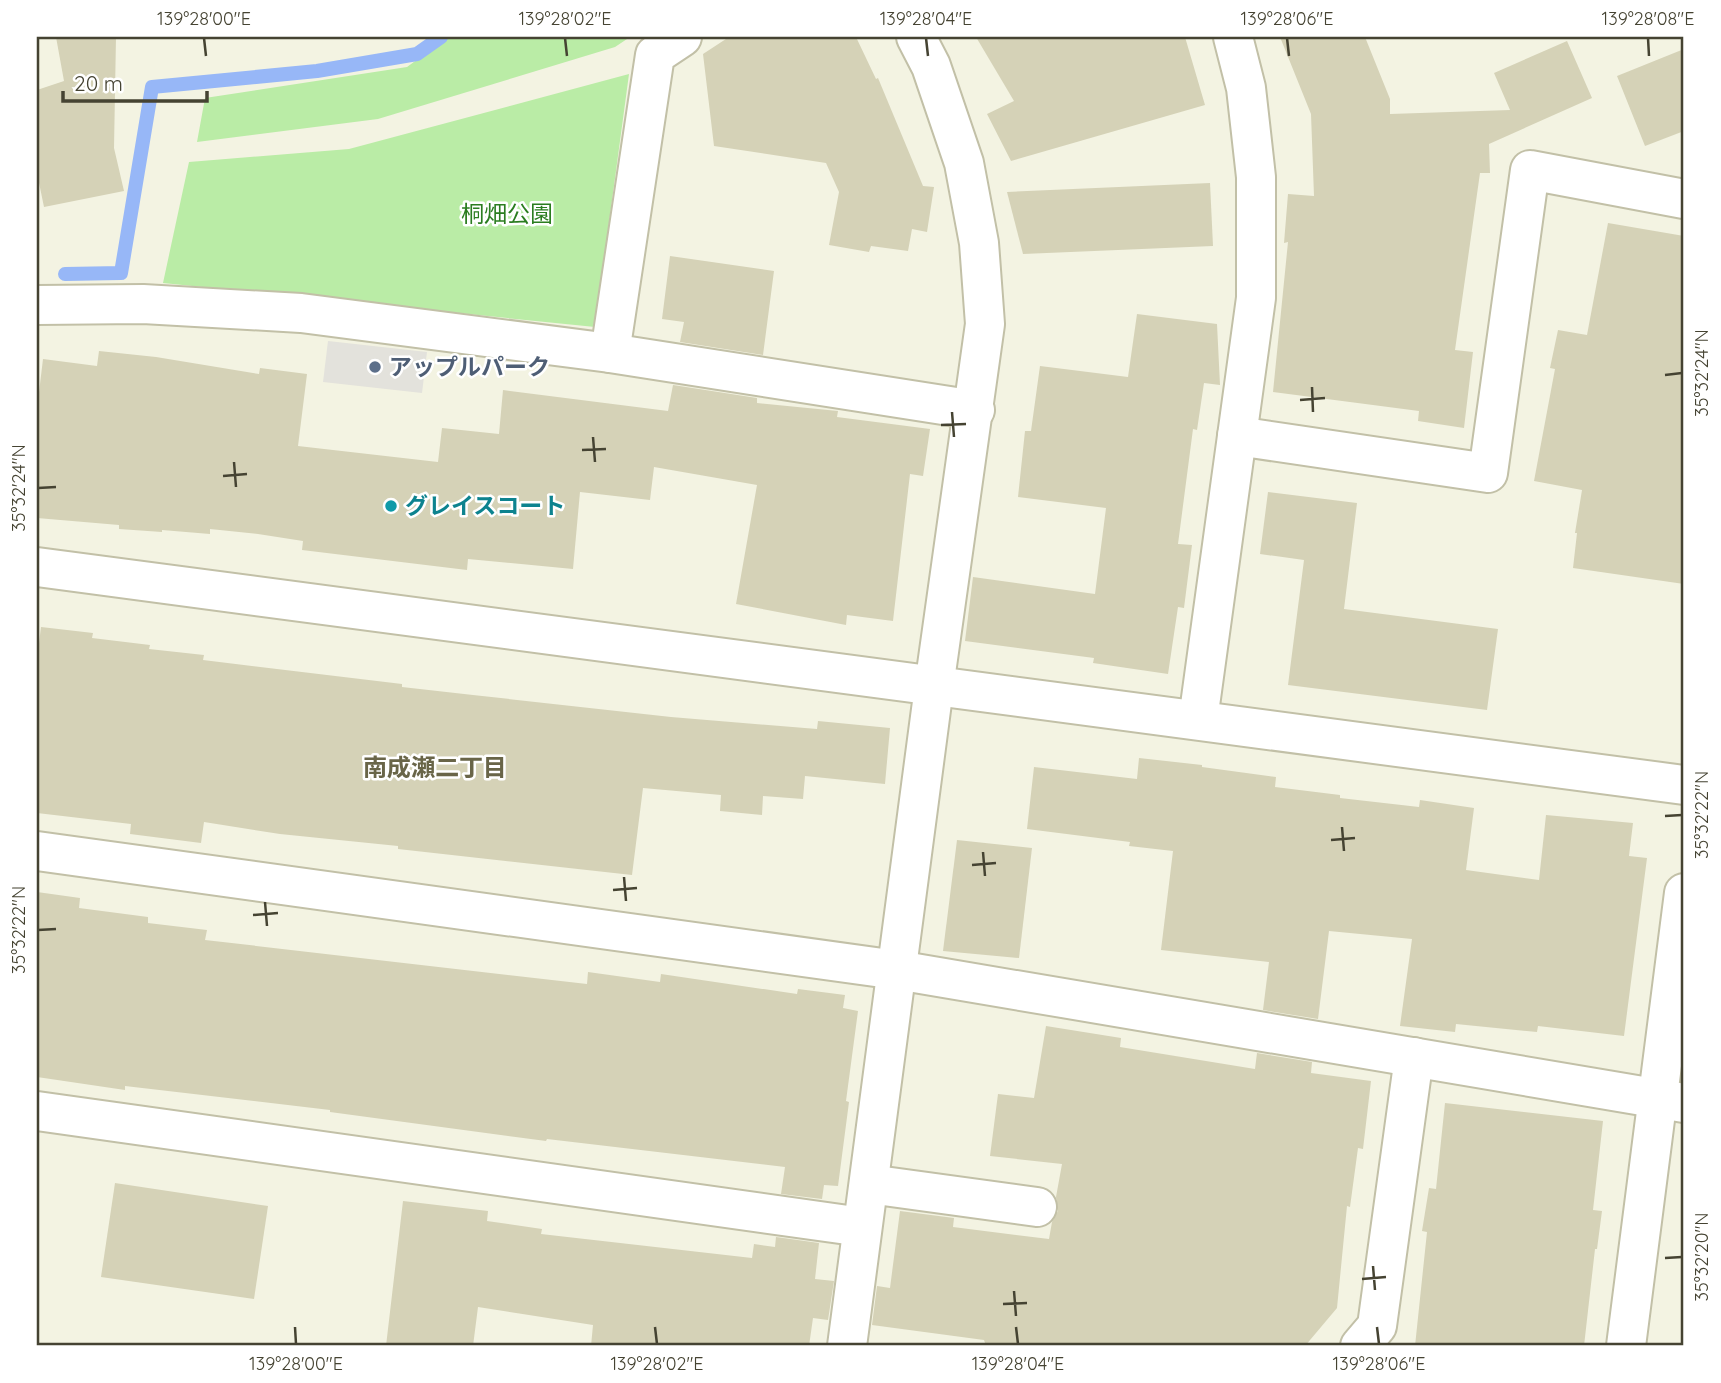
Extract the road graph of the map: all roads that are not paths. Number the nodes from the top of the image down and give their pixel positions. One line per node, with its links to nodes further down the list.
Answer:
1 (682, 37): 6 (street)
2 (916, 37): 7 (street)
3 (1233, 37): 8 (street)
4 (1684, 199): 8 (street)
5 (37, 305): 6 (street)
6 (610, 353): 7 (street)
7 (975, 410): 10 (street)
8 (1237, 436): 11 (street)
9 (37, 567): 10 (street)
10 (934, 687): 11 (street); 15 (street)
11 (1198, 720): 12 (street)
12 (1684, 785)
13 (37, 851): 15 (street)
14 (1684, 893): 17 (street)
15 (897, 970): 16 (street); 19 (street)
16 (1413, 1057): 17 (street); 23 (street)
17 (1671, 1101): 24 (street)
18 (37, 1111): 21 (street)
19 (869, 1184): 20 (street); 21 (street)
20 (1037, 1207)
21 (862, 1227): 22 (street)
22 (846, 1346)
23 (1360, 1346)
24 (1626, 1346)

